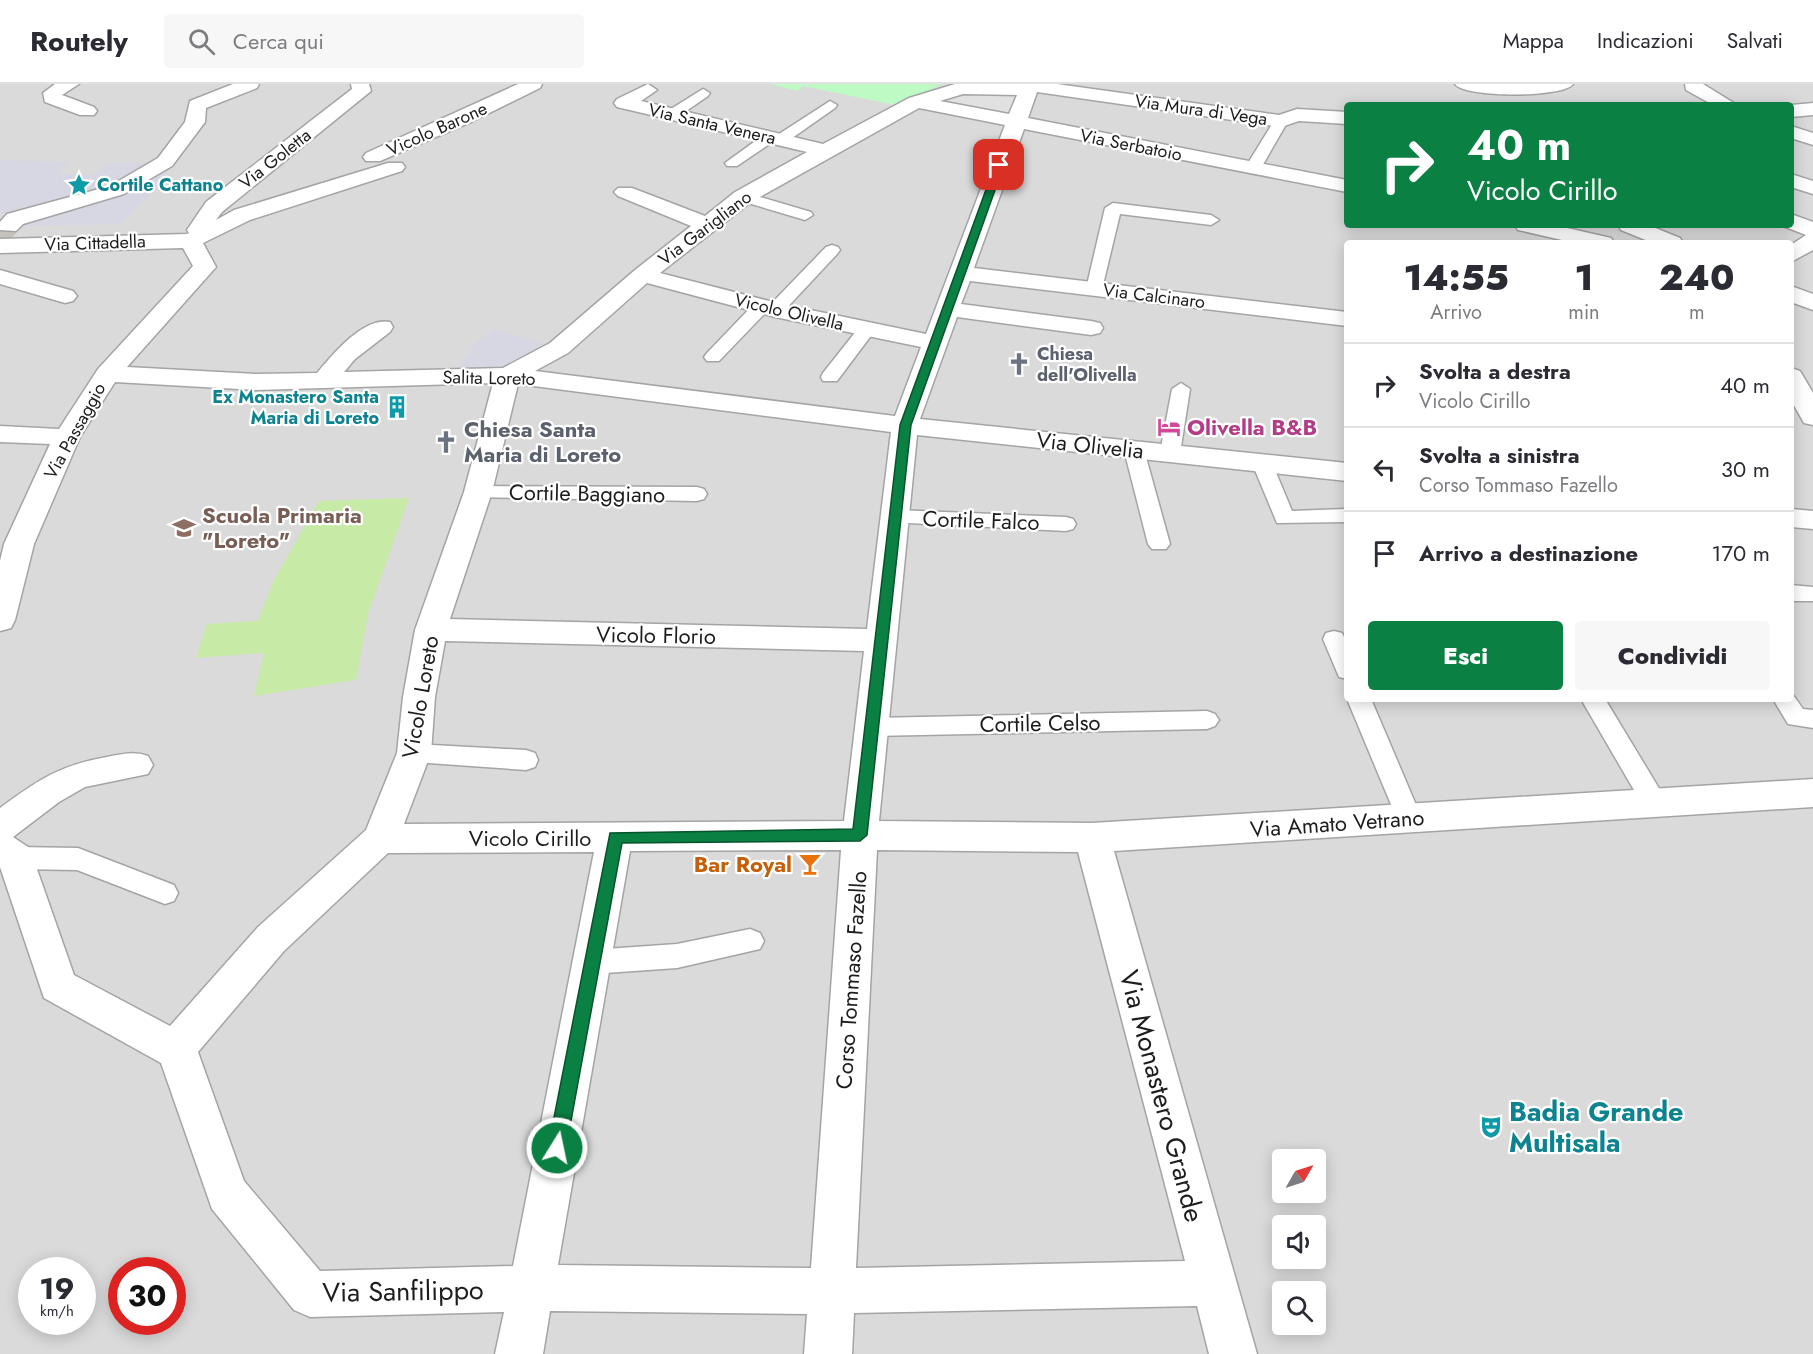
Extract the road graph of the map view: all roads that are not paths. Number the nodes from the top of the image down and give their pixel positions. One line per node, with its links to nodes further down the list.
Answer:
1 (70, 84): 15 (street)
2 (250, 84): 41 (street)
3 (360, 84): 45 (street, Via Goletta)
4 (532, 84): 25 (street, Vicolo Barone)
5 (1464, 84): 6 (street)
6 (1558, 84)
7 (1693, 86): 12 (street)
8 (648, 90): 17 (street, Via Santa Venera)
9 (1028, 90): 11 (street, Via Mura di Vega); 19 (street, Via Mura di Vega); 20 (street, Corso Tommaso Fazello)
10 (703, 93): 17 (lane)
11 (916, 102): 20 (street, Via Serbatoio); 24 (street, Via Garigliano)
12 (1722, 102)
13 (830, 105): 22 (lane)
14 (1813, 109): 16 (street)
15 (87, 111)
16 (1794, 111)
17 (672, 114): 22 (street, Via Santa Venera)
18 (1344, 118): 19 (street, Via Mura di Vega)
19 (1281, 121): 28 (lane)
20 (1014, 122): 28 (street, Via Serbatoio); 48 (street, Corso Tommaso Fazello)
21 (1794, 133): 23 (street)
22 (775, 139): 24 (street, Via Santa Venera); 26 (lane)
23 (1813, 139)
24 (827, 151): 33 (street, Via Garigliano)
25 (373, 157)
26 (732, 163)
27 (395, 167): 45 (street)
28 (1253, 168): 30 (street, Via Serbatoio)
29 (1794, 181): 31 (street)
30 (1344, 185)
31 (1813, 188)
32 (625, 192): 37 (street)
33 (743, 197): 34 (lane); 37 (street, Via Garigliano)
34 (805, 215)
35 (1211, 220): 51 (lane)
36 (1794, 222): 40 (street)
37 (707, 225): 49 (street, Via Garigliano)
38 (1539, 228): 42 (street)
39 (1636, 228): 43 (street)
40 (1813, 230)
41 (4, 236): 45 (street, Via Cittadella)
42 (1590, 240)
43 (1665, 240)
44 (1813, 240): 47 (street)
45 (191, 241): 63 (street, Via Passaggio)
46 (832, 250): 55 (lane)
47 (1794, 253)
48 (962, 273): 51 (street, Via Calcinaro); 56 (street, Corso Tommaso Fazello)
49 (643, 275): 55 (street, Vicolo Olivella); 64 (street, Via Garigliano)
50 (0, 277): 53 (street)
51 (1094, 289): 57 (street, Via Calcinaro)
52 (1794, 294): 54 (street)
53 (65, 296)
54 (1813, 303)
55 (768, 309): 60 (street, Vicolo Olivella); 62 (lane)
56 (948, 309): 59 (street); 61 (street, Corso Tommaso Fazello)
57 (1344, 319)
58 (381, 327): 66 (street)
59 (1091, 328)
60 (867, 329): 61 (street, Vicolo Olivella); 65 (lane)
61 (935, 343): 70 (street, Corso Tommaso Fazello)
62 (713, 357)
63 (107, 374): 66 (street, Salita Loreto); 72 (street, Via Passaggio)
64 (508, 375): 66 (street, Salita Loreto); 70 (street, Salita Loreto); 77 (street, Vicolo Loreto)
65 (830, 377)
66 (325, 380)
67 (1794, 382): 69 (street)
68 (1181, 389): 74 (lane)
69 (1813, 417)
70 (905, 425): 73 (street, Via Olivelia); 80 (street, Corso Tommaso Fazello)
71 (0, 434): 72 (street)
72 (67, 437): 85 (street, Via Passaggio)
73 (1134, 450): 74 (street, Via Olivelia); 84 (lane)
74 (1170, 453): 75 (street, Via Olivelia)
75 (1262, 463): 76 (street, Via Olivelia); 79 (lane)
76 (1344, 472)
77 (478, 492): 78 (lane, Cortile Baggiano); 86 (street, Vicolo Loreto)
78 (697, 494)
79 (1344, 516)
80 (895, 517): 83 (lane, Cortile Falco); 88 (street, Corso Tommaso Fazello)
81 (1794, 518): 82 (street)
82 (1813, 520)
83 (1066, 524)
84 (1159, 544)
85 (0, 620)
86 (431, 630): 88 (street, Vicolo Florio); 96 (street, Vicolo Loreto)
87 (1334, 639): 89 (lane)
88 (881, 640): 95 (street, Corso Tommaso Fazello)
89 (1344, 664)
90 (1360, 702): 101 (lane)
91 (1595, 702): 100 (lane)
92 (1787, 702): 93 (lane)
93 (1813, 719)
94 (1207, 720): 95 (lane, Cortile Celso)
95 (872, 727): 102 (street, Corso Tommaso Fazello)
96 (414, 753): 97 (lane); 105 (street, Vicolo Loreto)
97 (526, 760)
98 (136, 765): 103 (street)
99 (1813, 793): 100 (street, Via Amato Vetrano)
100 (1654, 802): 101 (street, Via Amato Vetrano)
101 (1409, 819): 106 (street, Via Amato Vetrano)
102 (860, 835): 104 (street, Vicolo Cirillo); 106 (street, Via Amato Vetrano); 113 (street, Corso Tommaso Fazello)
103 (8, 836): 107 (lane); 110 (street)
104 (615, 837): 105 (street, Vicolo Cirillo); 109 (street)
105 (380, 838): 110 (street, Vicolo Loreto)
106 (1092, 838): 111 (street, Via Monastero Grande)
107 (165, 893)
108 (750, 941): 109 (lane)
109 (591, 962): 112 (street)
110 (175, 1050): 112 (street, Via Sanfilippo)
111 (1214, 1283): 113 (street, Via Sanfilippo); 116 (street, Via Monastero Grande)
112 (531, 1288): 113 (street, Via Sanfilippo); 114 (street)
113 (832, 1291): 115 (street, Corso Tommaso Fazello)
114 (519, 1354)
115 (828, 1354)
116 (1233, 1354)

